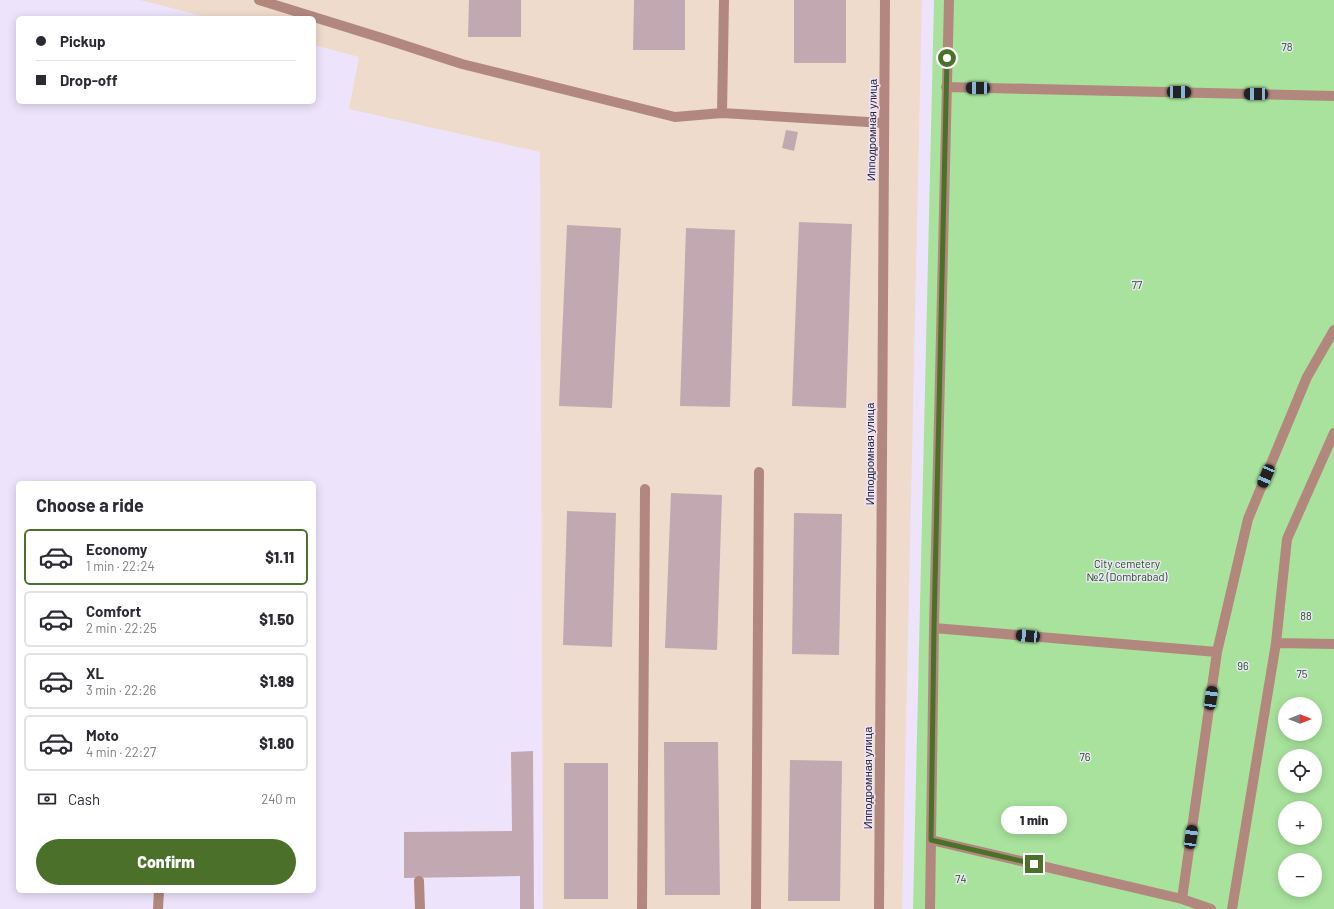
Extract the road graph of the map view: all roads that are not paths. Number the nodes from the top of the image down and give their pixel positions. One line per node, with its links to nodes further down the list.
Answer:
1 (259, 0): 5 (street)
2 (724, 0): 9 (street)
3 (885, 0): 10 (street, Ипподромная улица)
4 (949, 0): 7 (street)
5 (310, 16)
6 (316, 18): 9 (street)
7 (946, 87): 8 (street); 15 (street)
8 (1334, 96)
9 (722, 113): 10 (street)
10 (884, 123): 27 (street, Ипподромная улица)
11 (1334, 330): 18 (street)
12 (1334, 434): 16 (street)
13 (760, 472): 26 (street)
14 (645, 489): 25 (street)
15 (934, 628): 18 (street); 19 (street)
16 (1276, 643): 17 (street); 30 (street)
17 (1334, 644)
18 (1217, 652): 22 (street)
19 (931, 840): 22 (street); 28 (street)
20 (419, 881): 24 (street)
21 (159, 893): 23 (street)
22 (1182, 899): 29 (street)
23 (158, 909)
24 (420, 909)
25 (642, 909)
26 (756, 909)
27 (879, 909)
28 (930, 909)
29 (1211, 909)
30 (1232, 909)

